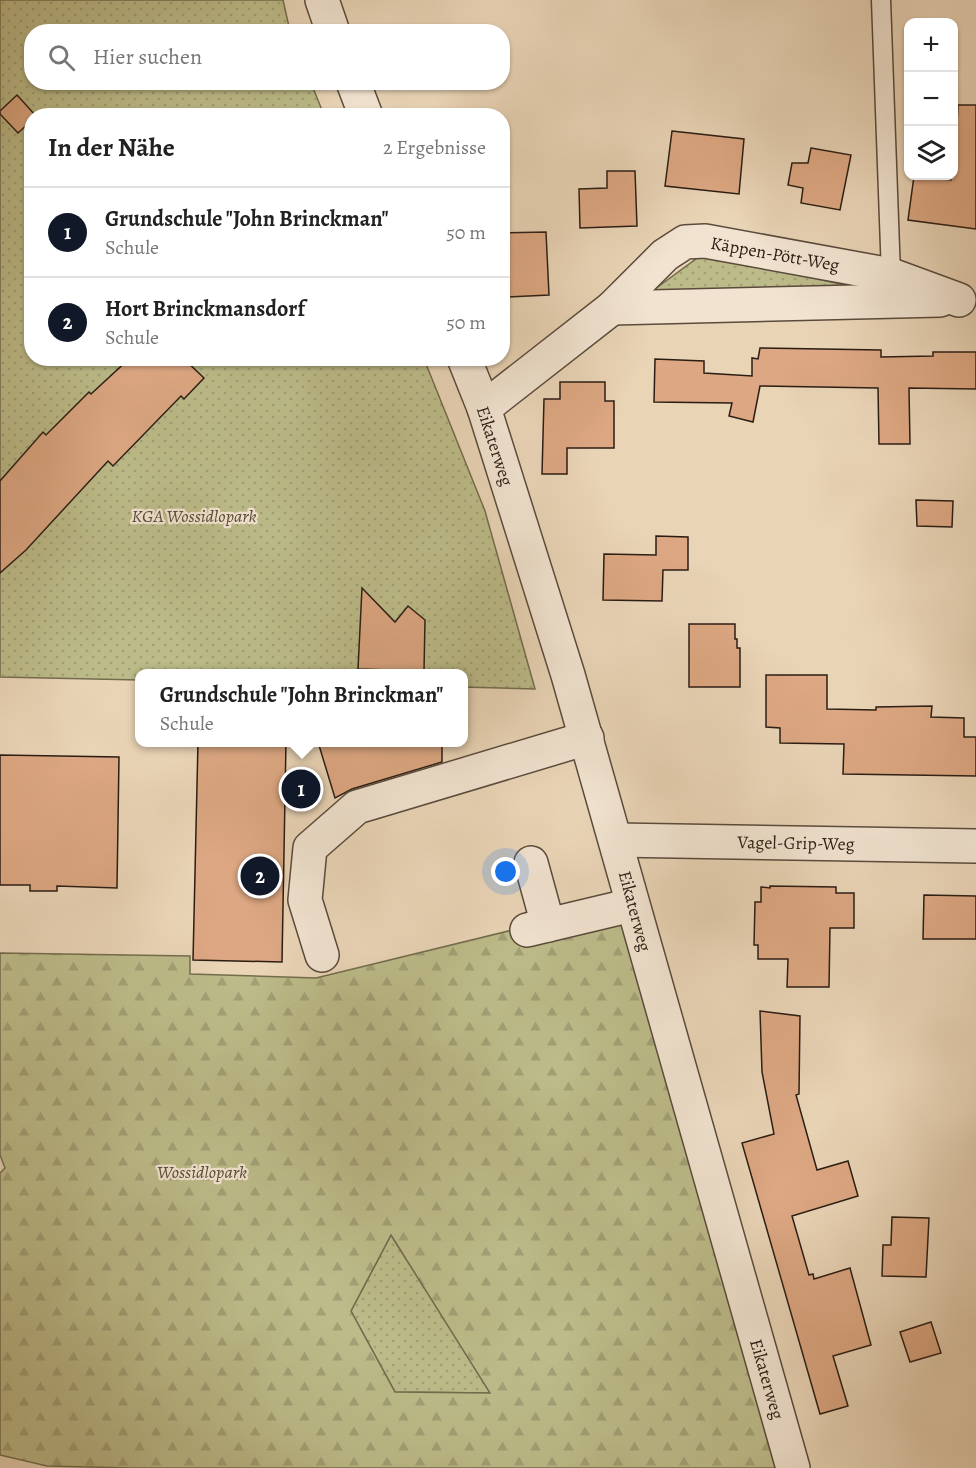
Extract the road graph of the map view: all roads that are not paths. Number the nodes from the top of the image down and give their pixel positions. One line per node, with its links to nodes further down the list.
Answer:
1 (322, 0): 3 (street)
2 (881, 0): 6 (lane)
3 (330, 24)
4 (356, 90): 5 (street)
5 (363, 108)
6 (891, 275): 7 (street, Käppen-Pött-Weg); 8 (street, Käppen-Pött-Weg)
7 (967, 301): 8 (street, Käppen-Pött-Weg)
8 (612, 308): 10 (street, Käppen-Pött-Weg)
9 (467, 366): 10 (street, Eikaterweg)
10 (484, 408): 11 (street, Eikaterweg)
11 (587, 738): 12 (street, Eikaterweg); 16 (street)
12 (616, 840): 13 (street, Vagel-Grip-Weg); 15 (street, Eikaterweg)
13 (976, 846)
14 (531, 863): 15 (street)
15 (632, 904): 17 (street, Eikaterweg)
16 (322, 955)
17 (793, 1468)

